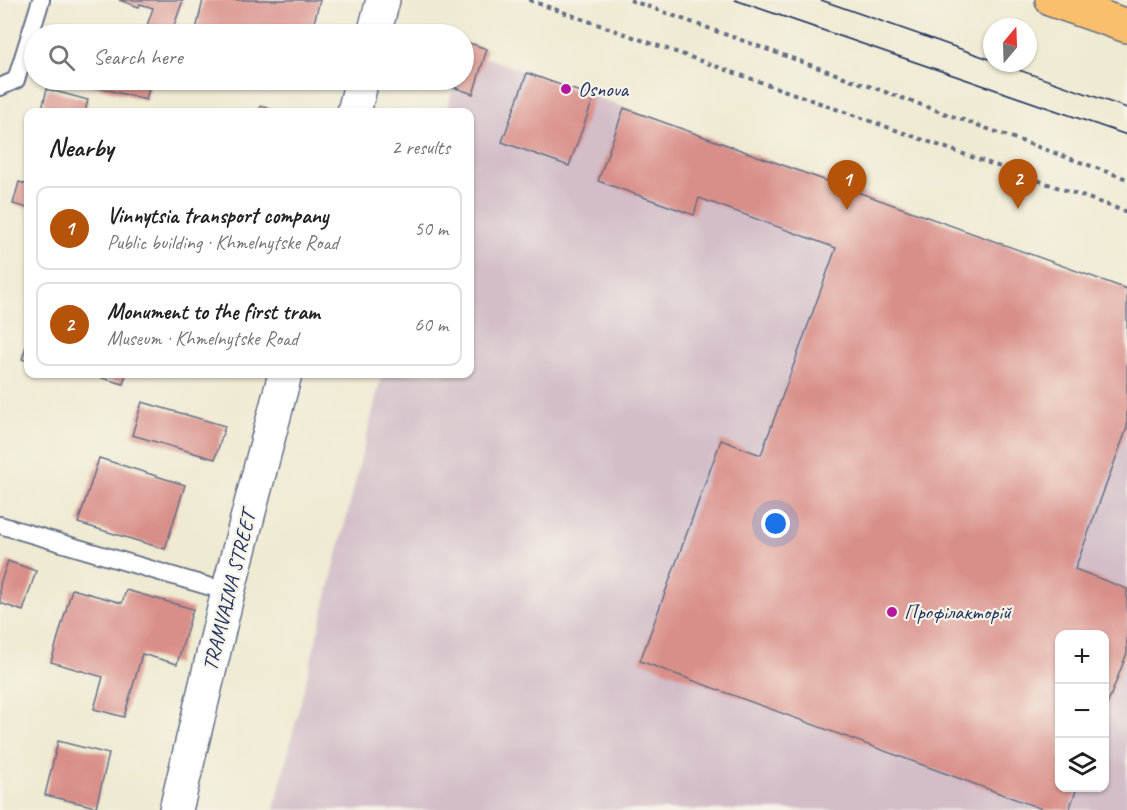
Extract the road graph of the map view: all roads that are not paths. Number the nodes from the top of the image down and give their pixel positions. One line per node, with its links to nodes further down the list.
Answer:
1 (41, 0): 4 (lane)
2 (383, 0): 5 (street)
3 (1052, 0): 6 (main road)
4 (34, 24)
5 (377, 24)
6 (1127, 26)
7 (24, 54): 8 (lane)
8 (0, 87)
9 (360, 90): 10 (street)
10 (355, 108)
11 (284, 378): 13 (street, TRAMVAINA STREET)
12 (0, 525): 13 (lane)
13 (228, 592): 14 (street, TRAMVAINA STREET)
14 (176, 810)

